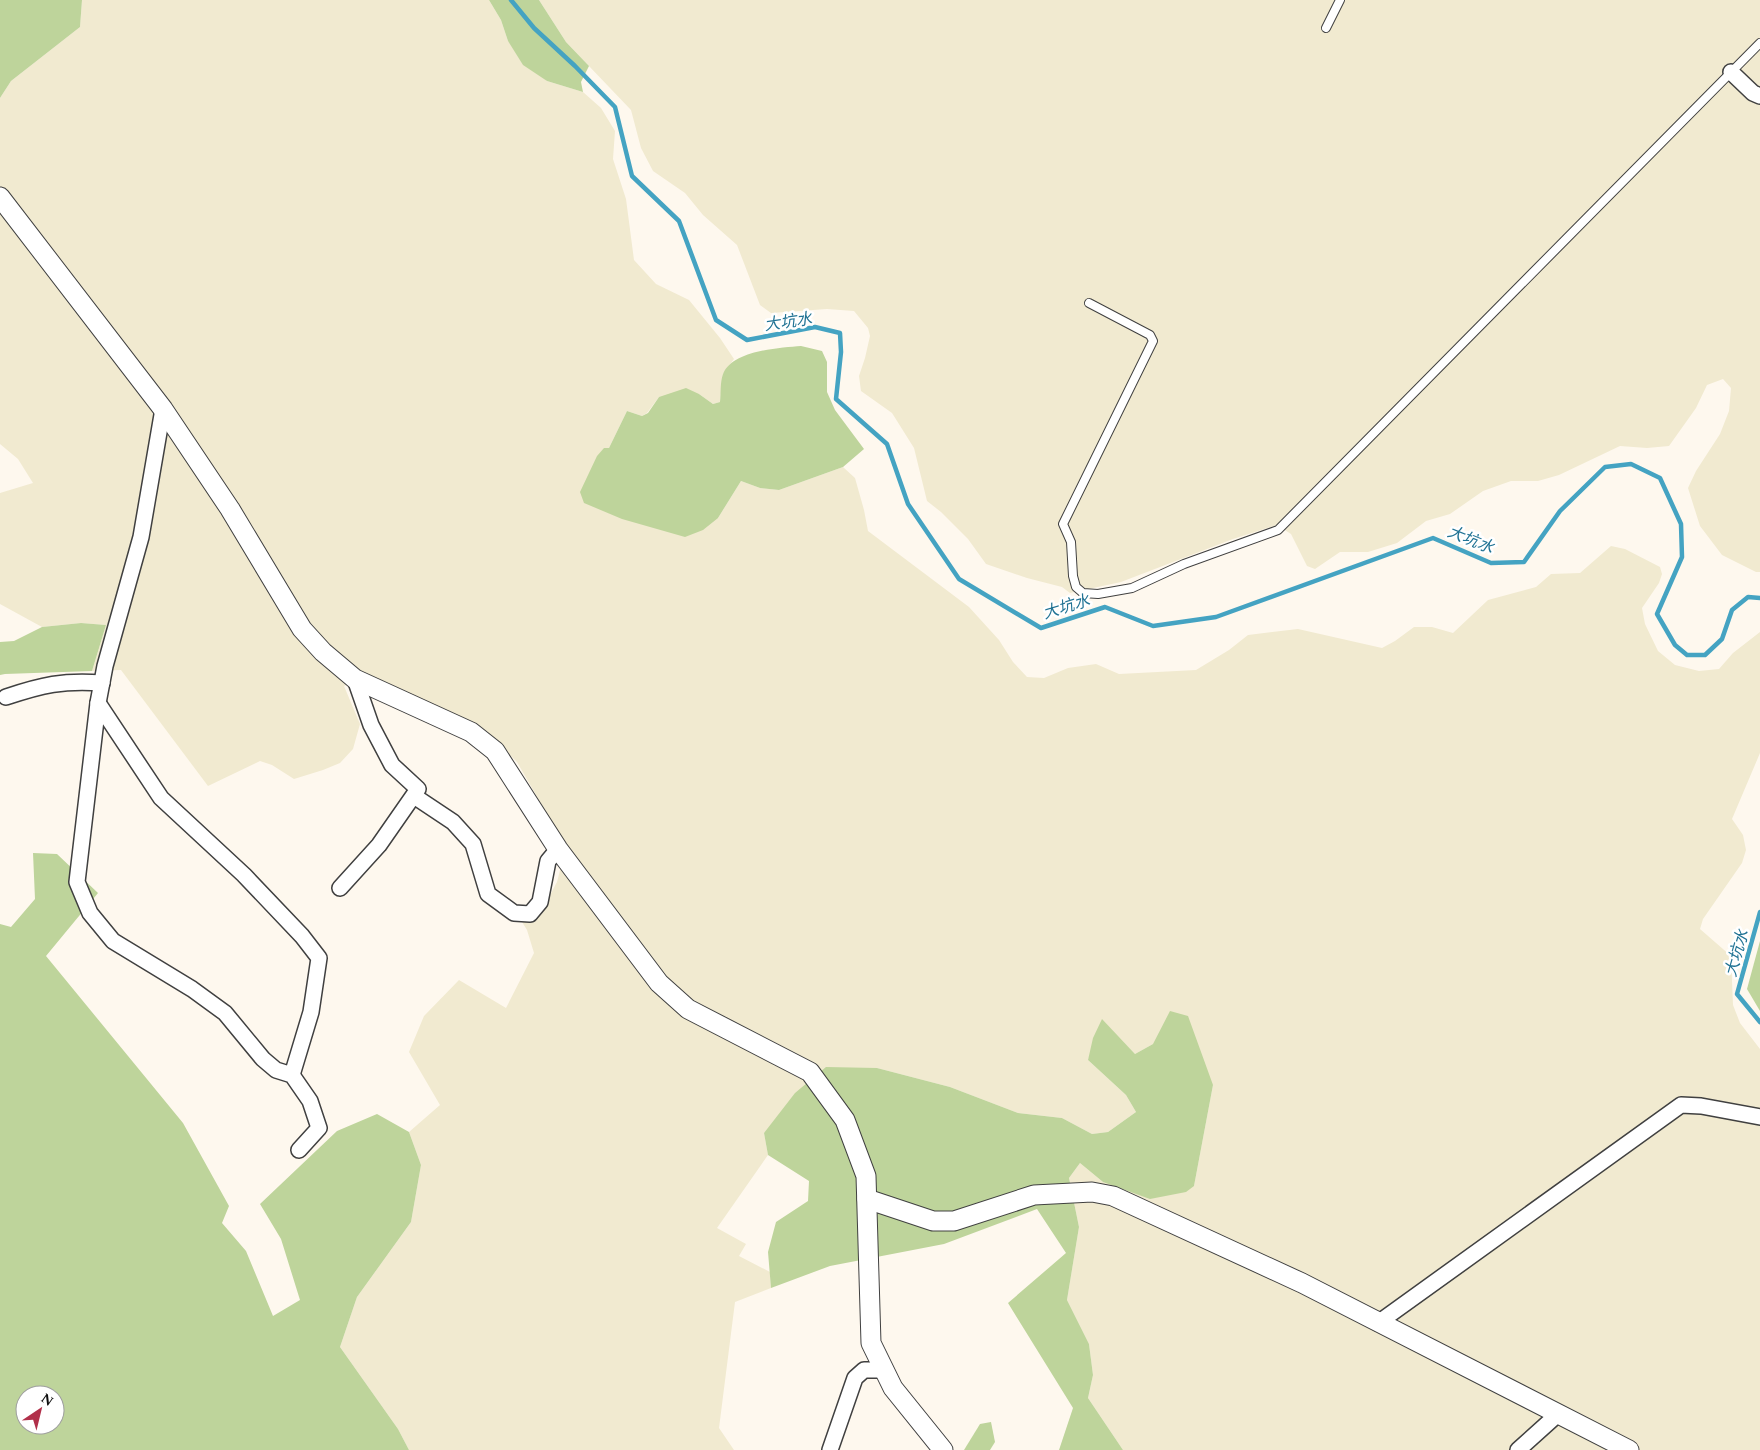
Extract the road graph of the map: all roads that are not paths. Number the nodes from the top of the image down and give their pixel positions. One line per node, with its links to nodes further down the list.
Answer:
1 (1340, 0): 2 (lane)
2 (1326, 28)
3 (1760, 43): 4 (lane)
4 (1731, 72): 5 (street); 7 (lane)
5 (1760, 96)
6 (0, 197): 8 (street)
7 (1089, 303)
8 (163, 409): 9 (street); 10 (street)
9 (355, 680): 13 (street); 14 (street)
10 (102, 682): 11 (street); 12 (street)
11 (6, 697)
12 (98, 703): 16 (street); 16 (street)
13 (414, 796): 14 (street); 15 (street)
14 (558, 849): 19 (street)
15 (340, 888)
16 (292, 1075): 18 (street)
17 (1760, 1117): 20 (street)
18 (298, 1150)
19 (867, 1199): 20 (street); 21 (street)
20 (1378, 1323): 22 (street)
21 (884, 1370): 23 (street); 24 (street)
22 (1558, 1414): 25 (street); 26 (street)
23 (830, 1450)
24 (943, 1450)
25 (1518, 1450)
26 (1629, 1450)

